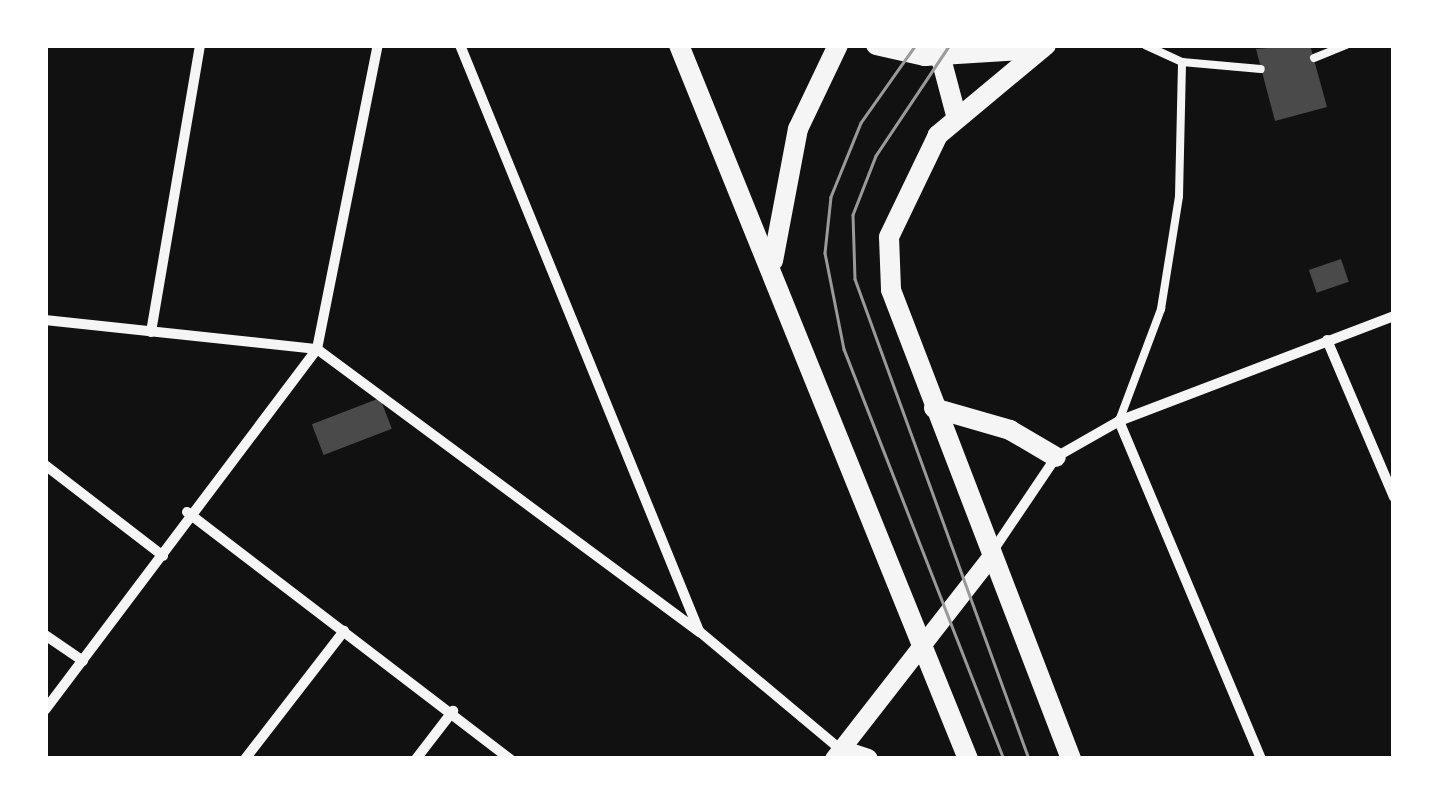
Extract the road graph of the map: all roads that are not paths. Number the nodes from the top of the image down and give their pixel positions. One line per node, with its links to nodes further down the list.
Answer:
1 (200, 45): 18 (street)
2 (378, 45): 20 (street)
3 (460, 45): 30 (street)
4 (679, 45): 15 (main road)
5 (838, 45): 15 (main road)
6 (876, 45): 10 (main road)
7 (1145, 45): 12 (lane)
8 (1346, 45): 11 (lane)
9 (1043, 47): 10 (main road); 14 (main road)
10 (939, 50): 14 (main road)
11 (1314, 58)
12 (1182, 62): 13 (lane); 22 (lane)
13 (1261, 68)
14 (956, 115): 21 (main road)
15 (773, 263): 32 (main road)
16 (1394, 316): 19 (street)
17 (45, 320): 18 (street)
18 (151, 332): 20 (street)
19 (1327, 340): 22 (street); 25 (street)
20 (317, 349): 26 (street); 30 (street)
21 (934, 408): 23 (main road); 28 (main road)
22 (1118, 421): 23 (street); 43 (street)
23 (1056, 457): 28 (street)
24 (45, 465): 27 (street)
25 (1394, 497)
26 (187, 512): 27 (street); 29 (street)
27 (162, 556): 33 (street)
28 (991, 557): 32 (street); 42 (main road)
29 (344, 631): 35 (street); 37 (street)
30 (700, 632): 36 (street)
31 (45, 635): 33 (street)
32 (923, 644): 36 (street); 41 (main road)
33 (83, 661): 34 (street)
34 (45, 710)
35 (453, 711): 38 (street); 39 (street)
36 (838, 754): 40 (main road)
37 (245, 759)
38 (416, 759)
39 (510, 759)
40 (868, 759)
41 (968, 759)
42 (1071, 759)
43 (1261, 759)

